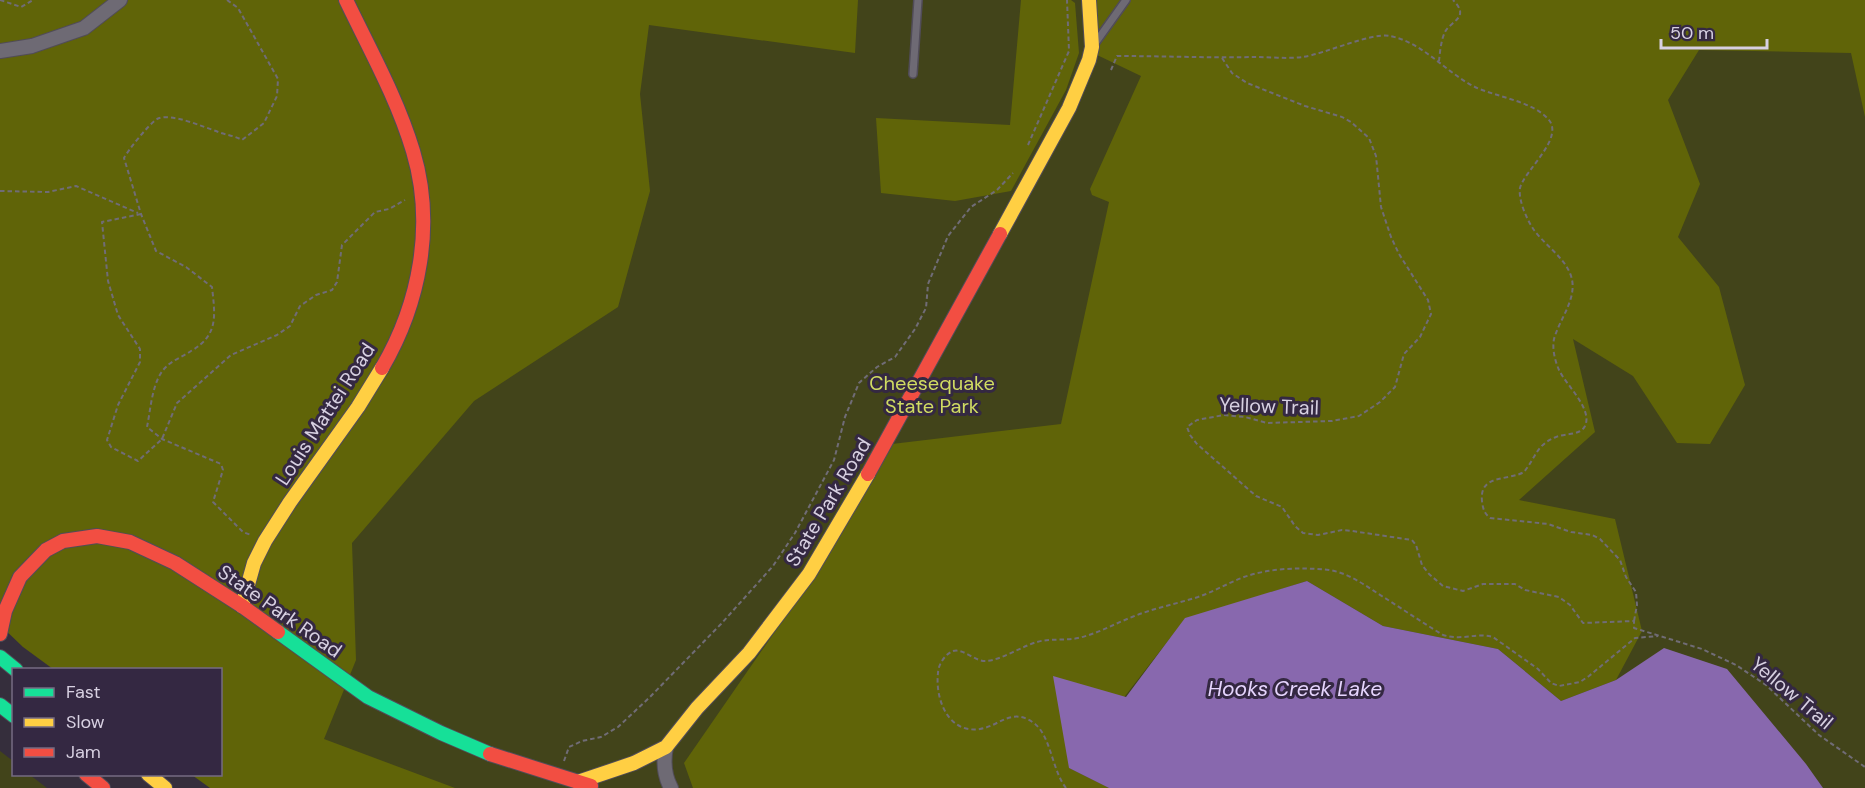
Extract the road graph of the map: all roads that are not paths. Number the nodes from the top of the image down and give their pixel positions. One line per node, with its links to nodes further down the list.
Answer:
1 (120, 0): 7 (street)
2 (346, 0): 9 (main road, Louis Mattei Road)
3 (918, 0): 8 (lane)
4 (1089, 0): 6 (main road, State Park Road)
5 (1126, 0): 6 (lane)
6 (1092, 47): 15 (main road, State Park Road)
7 (0, 51)
8 (914, 74)
9 (242, 606): 10 (main road, State Park Road); 18 (main road, State Park Road)
10 (0, 634)
11 (0, 657): 12 (main road)
12 (15, 668)
13 (0, 705): 14 (main road)
14 (12, 714)
15 (666, 747): 18 (main road, State Park Road); 22 (street)
16 (88, 776): 19 (main road)
17 (150, 776): 20 (main road)
18 (578, 782): 21 (main road, State Park Road)
19 (103, 788)
20 (165, 788)
21 (600, 788)
22 (671, 788)

